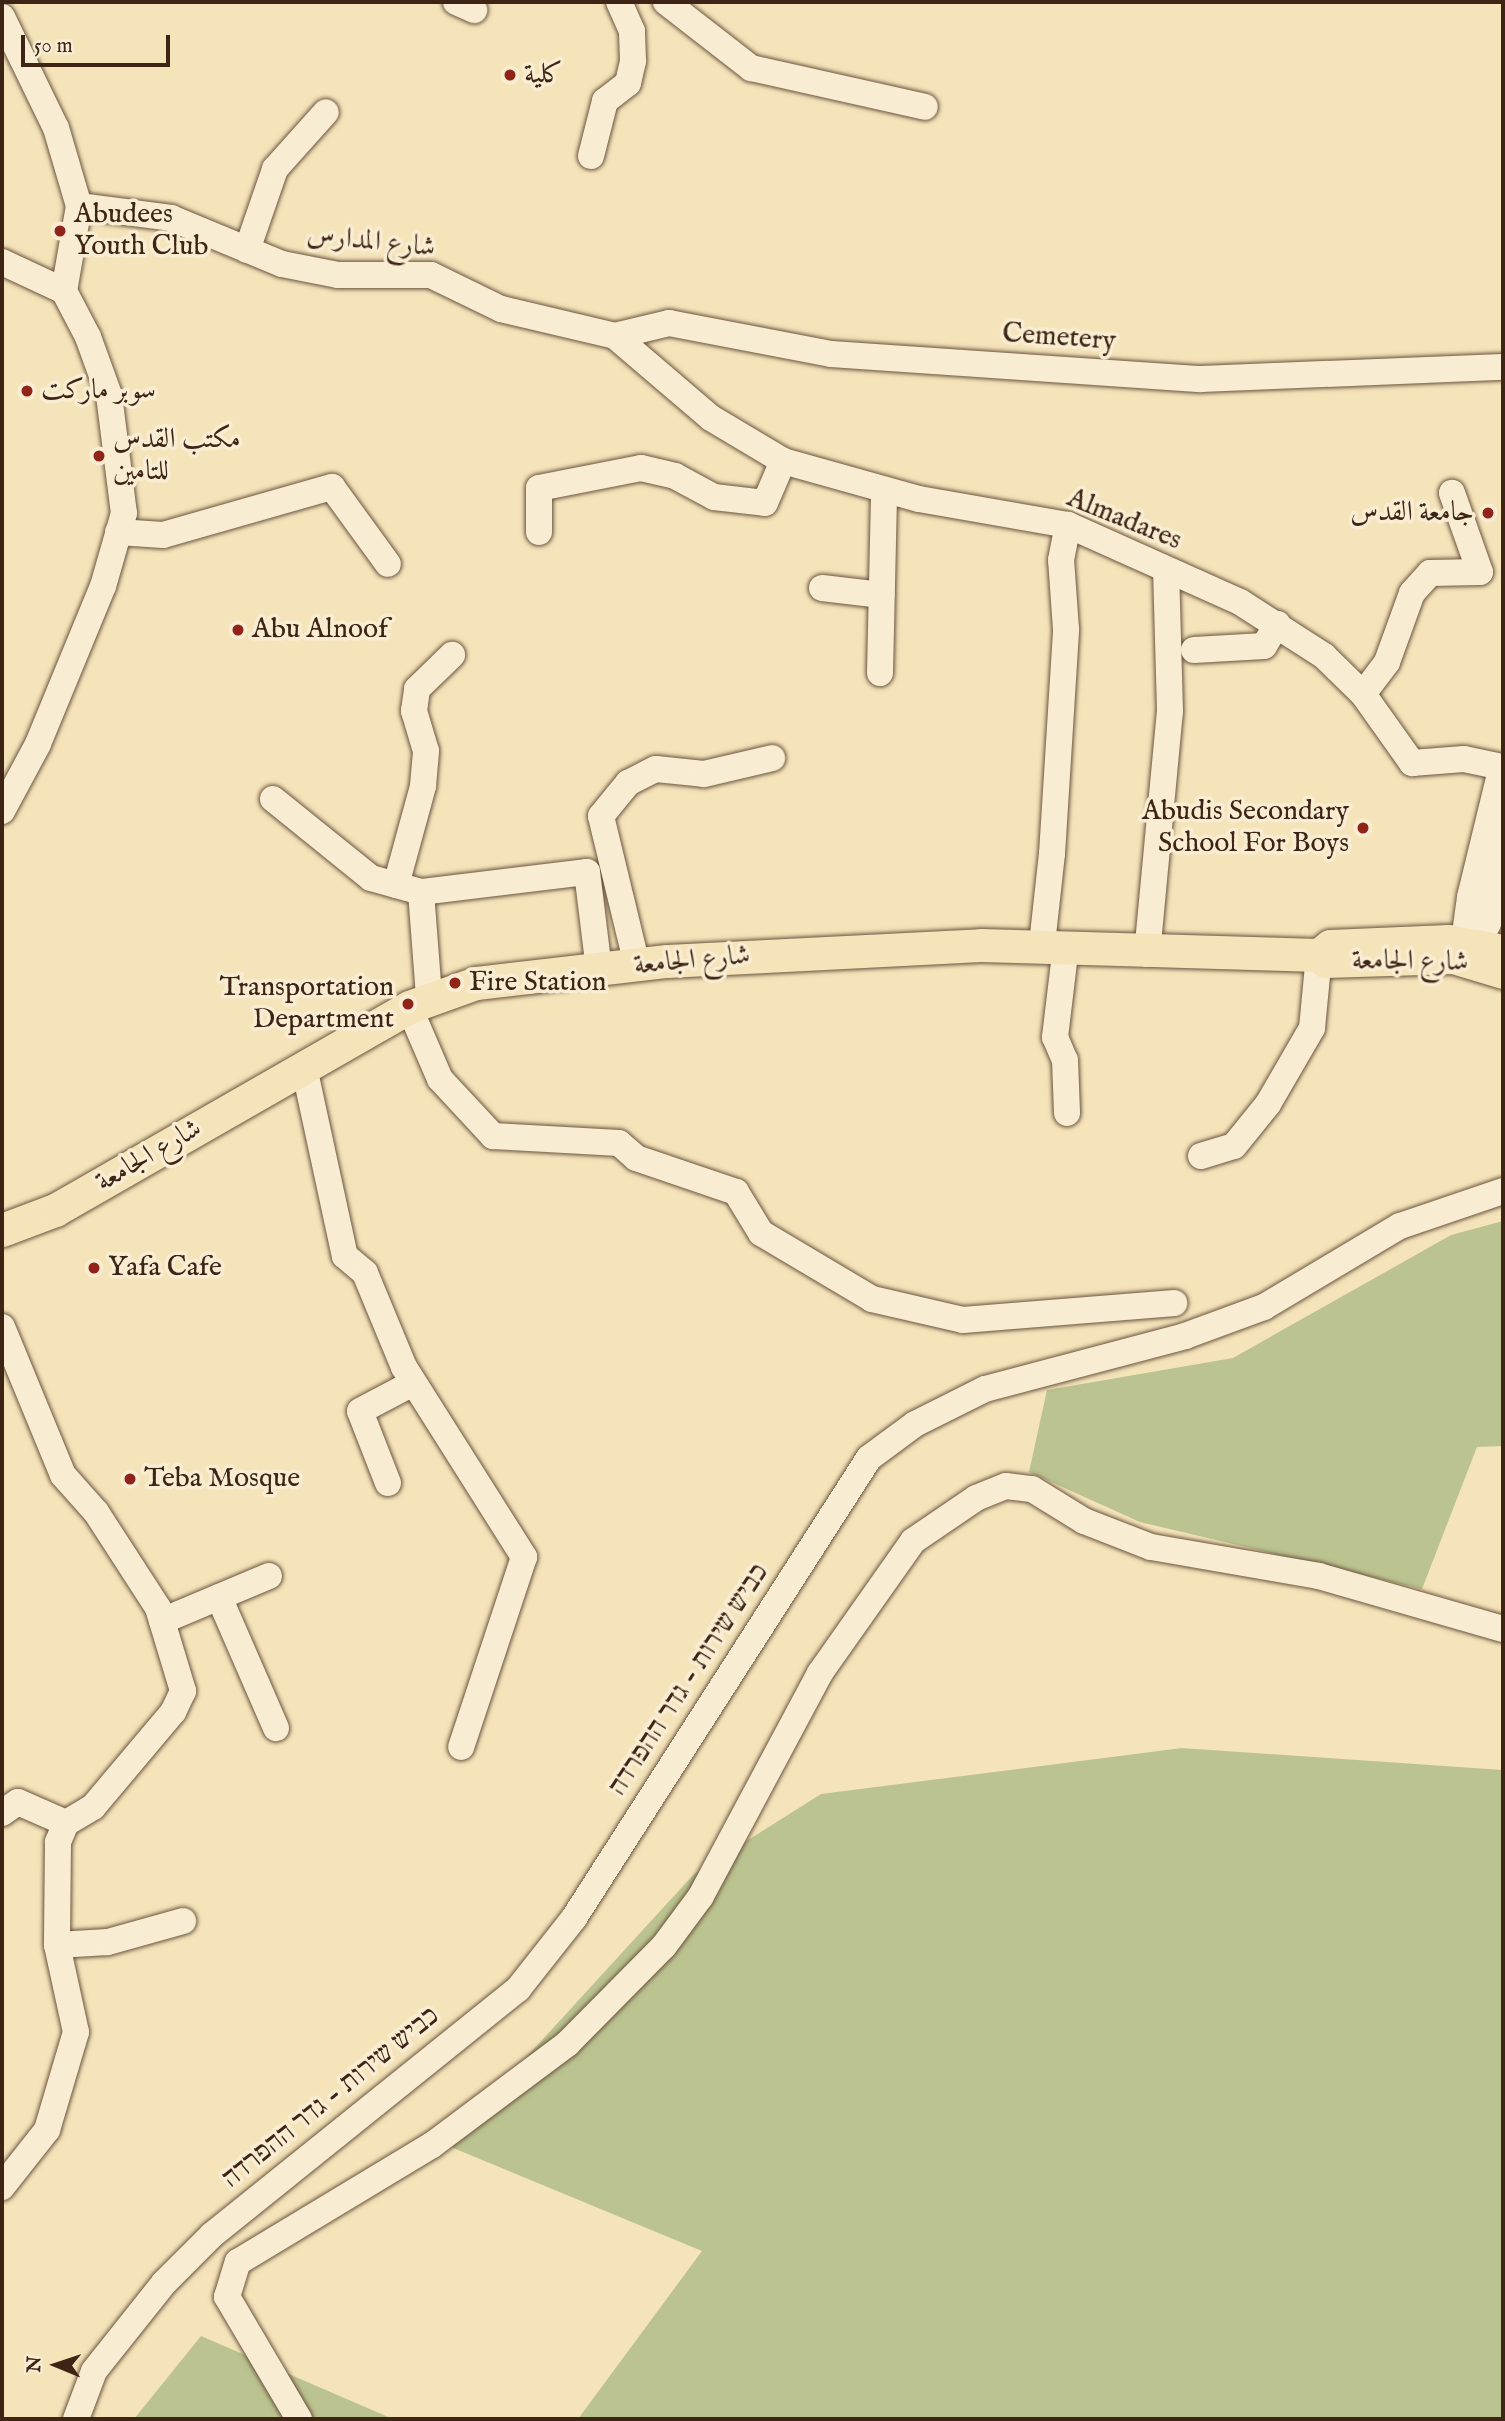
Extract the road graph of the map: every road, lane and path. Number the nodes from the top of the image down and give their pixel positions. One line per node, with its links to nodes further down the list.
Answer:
1 (4, 2): 4 (street)
2 (619, 2): 8 (street)
3 (666, 2): 6 (street)
4 (2, 12)
5 (2, 17): 9 (street)
6 (925, 107)
7 (326, 112): 10 (street)
8 (591, 156)
9 (79, 206): 10 (street, شارع المدارس); 12 (street)
10 (247, 250): 13 (street, شارع المدارس)
11 (2, 262): 12 (street)
12 (64, 290): 19 (street)
13 (615, 336): 14 (street, Cemetery); 15 (street, Almadares)
14 (1503, 367)
15 (783, 461): 16 (street, Almadares); 20 (street)
16 (884, 490): 18 (street, Almadares); 24 (street)
17 (1452, 494): 29 (street)
18 (1068, 525): 22 (street, Almadares); 35 (street)
19 (118, 532): 21 (street); 33 (street)
20 (539, 532)
21 (388, 564)
22 (1166, 572): 25 (street, Almadares); 37 (street)
23 (822, 588): 24 (street)
24 (882, 595): 28 (street)
25 (1278, 624): 26 (street); 29 (street, Almadares)
26 (1194, 650)
27 (453, 655): 34 (street)
28 (880, 673)
29 (1363, 694): 31 (street, Almadares)
30 (772, 758): 39 (street)
31 (1502, 769): 36 (street, Almadares)
32 (273, 799): 34 (street)
33 (2, 811)
34 (408, 888): 40 (street); 42 (street)
35 (1054, 945): 37 (main road, شارع الجامعة); 39 (main road, شارع الجامعة); 44 (street)
36 (1479, 949): 38 (main road, شارع الجامعة); 41 (main road, شارع الجامعة)
37 (1147, 954): 38 (main road, شارع الجامعة)
38 (1319, 954): 45 (street)
39 (637, 965): 40 (main road, شارع الجامعة)
40 (599, 970): 42 (main road, شارع الجامعة)
41 (1503, 972)
42 (419, 1002): 43 (main road, شارع الجامعة); 48 (street)
43 (304, 1067): 47 (main road, شارع الجامعة); 50 (street)
44 (1067, 1113)
45 (1201, 1156)
46 (1503, 1191): 63 (street, כביש שירות - גדר ההפרדה)
47 (2, 1230)
48 (1174, 1303)
49 (2, 1327): 54 (street)
50 (413, 1383): 51 (street); 57 (street)
51 (388, 1483)
52 (269, 1576): 53 (street)
53 (219, 1597): 54 (street); 56 (street)
54 (162, 1621): 59 (street)
55 (1503, 1629): 64 (street)
56 (276, 1728)
57 (461, 1747)
58 (2, 1813): 59 (street)
59 (66, 1823): 61 (street)
60 (183, 1921): 61 (street)
61 (57, 1945): 62 (street)
62 (2, 2187)
63 (76, 2419)
64 (299, 2419)

